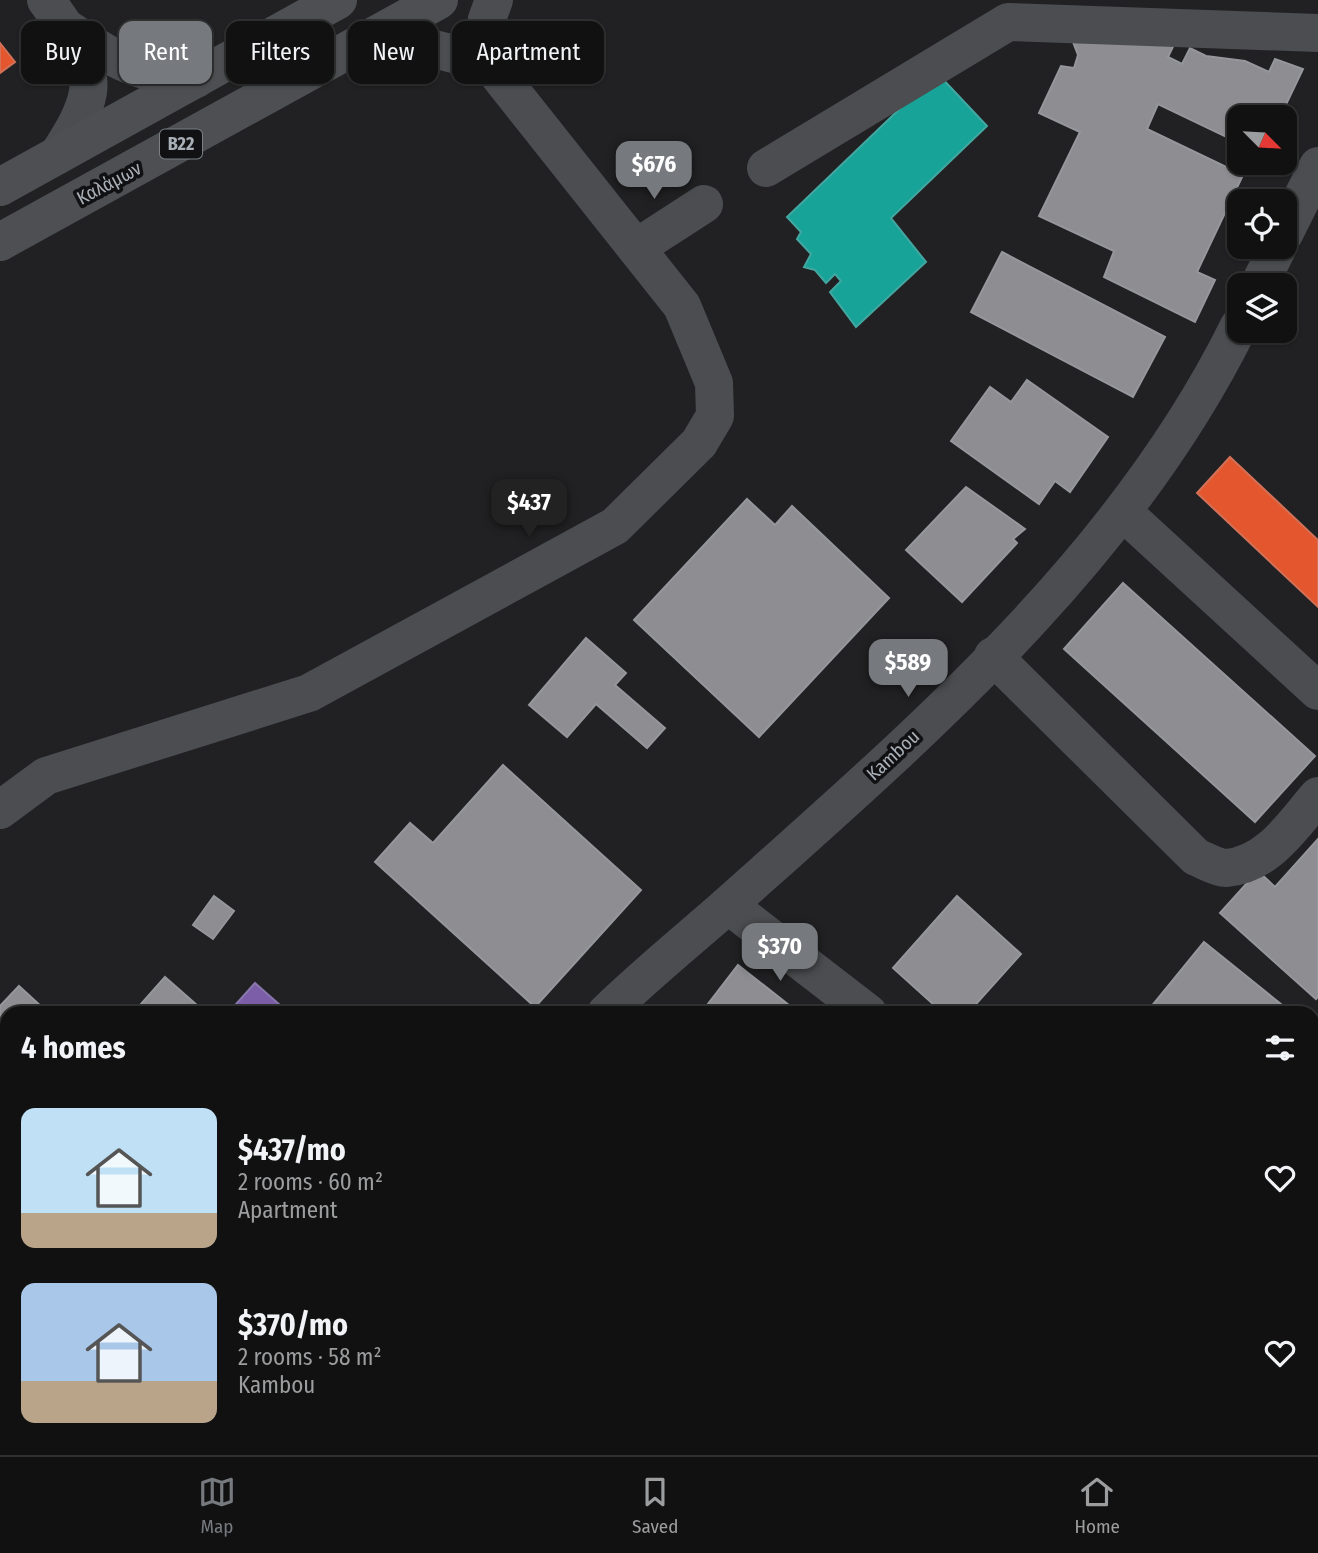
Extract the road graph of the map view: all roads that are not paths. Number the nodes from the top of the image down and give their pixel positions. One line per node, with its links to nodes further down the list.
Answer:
1 (338, 0): 10 (main road, B22)
2 (439, 0): 5 (main road, Καλάμων / B22)
3 (494, 0): 6 (street)
4 (57, 14): 9 (street); 13 (street)
5 (402, 21)
6 (487, 21)
7 (1318, 33): 15 (street)
8 (348, 51): 19 (main road, Καλάμων / B22)
9 (119, 60)
10 (212, 70)
11 (187, 84): 13 (main road, B22)
12 (506, 84): 20 (street)
13 (58, 155): 16 (main road, B22)
14 (1318, 166): 18 (street)
15 (766, 168)
16 (0, 187)
17 (704, 204): 20 (street)
18 (1297, 208)
19 (0, 242)
20 (636, 248): 26 (street)
21 (1231, 343): 22 (street, Kambou)
22 (1123, 512): 23 (street, Kambou); 24 (street)
23 (993, 656): 25 (street); 27 (street, Kambou)
24 (1318, 691)
25 (1318, 796)
26 (0, 810)
27 (728, 905): 28 (street, Kambou); 29 (street)
28 (614, 1006)
29 (859, 1006)

